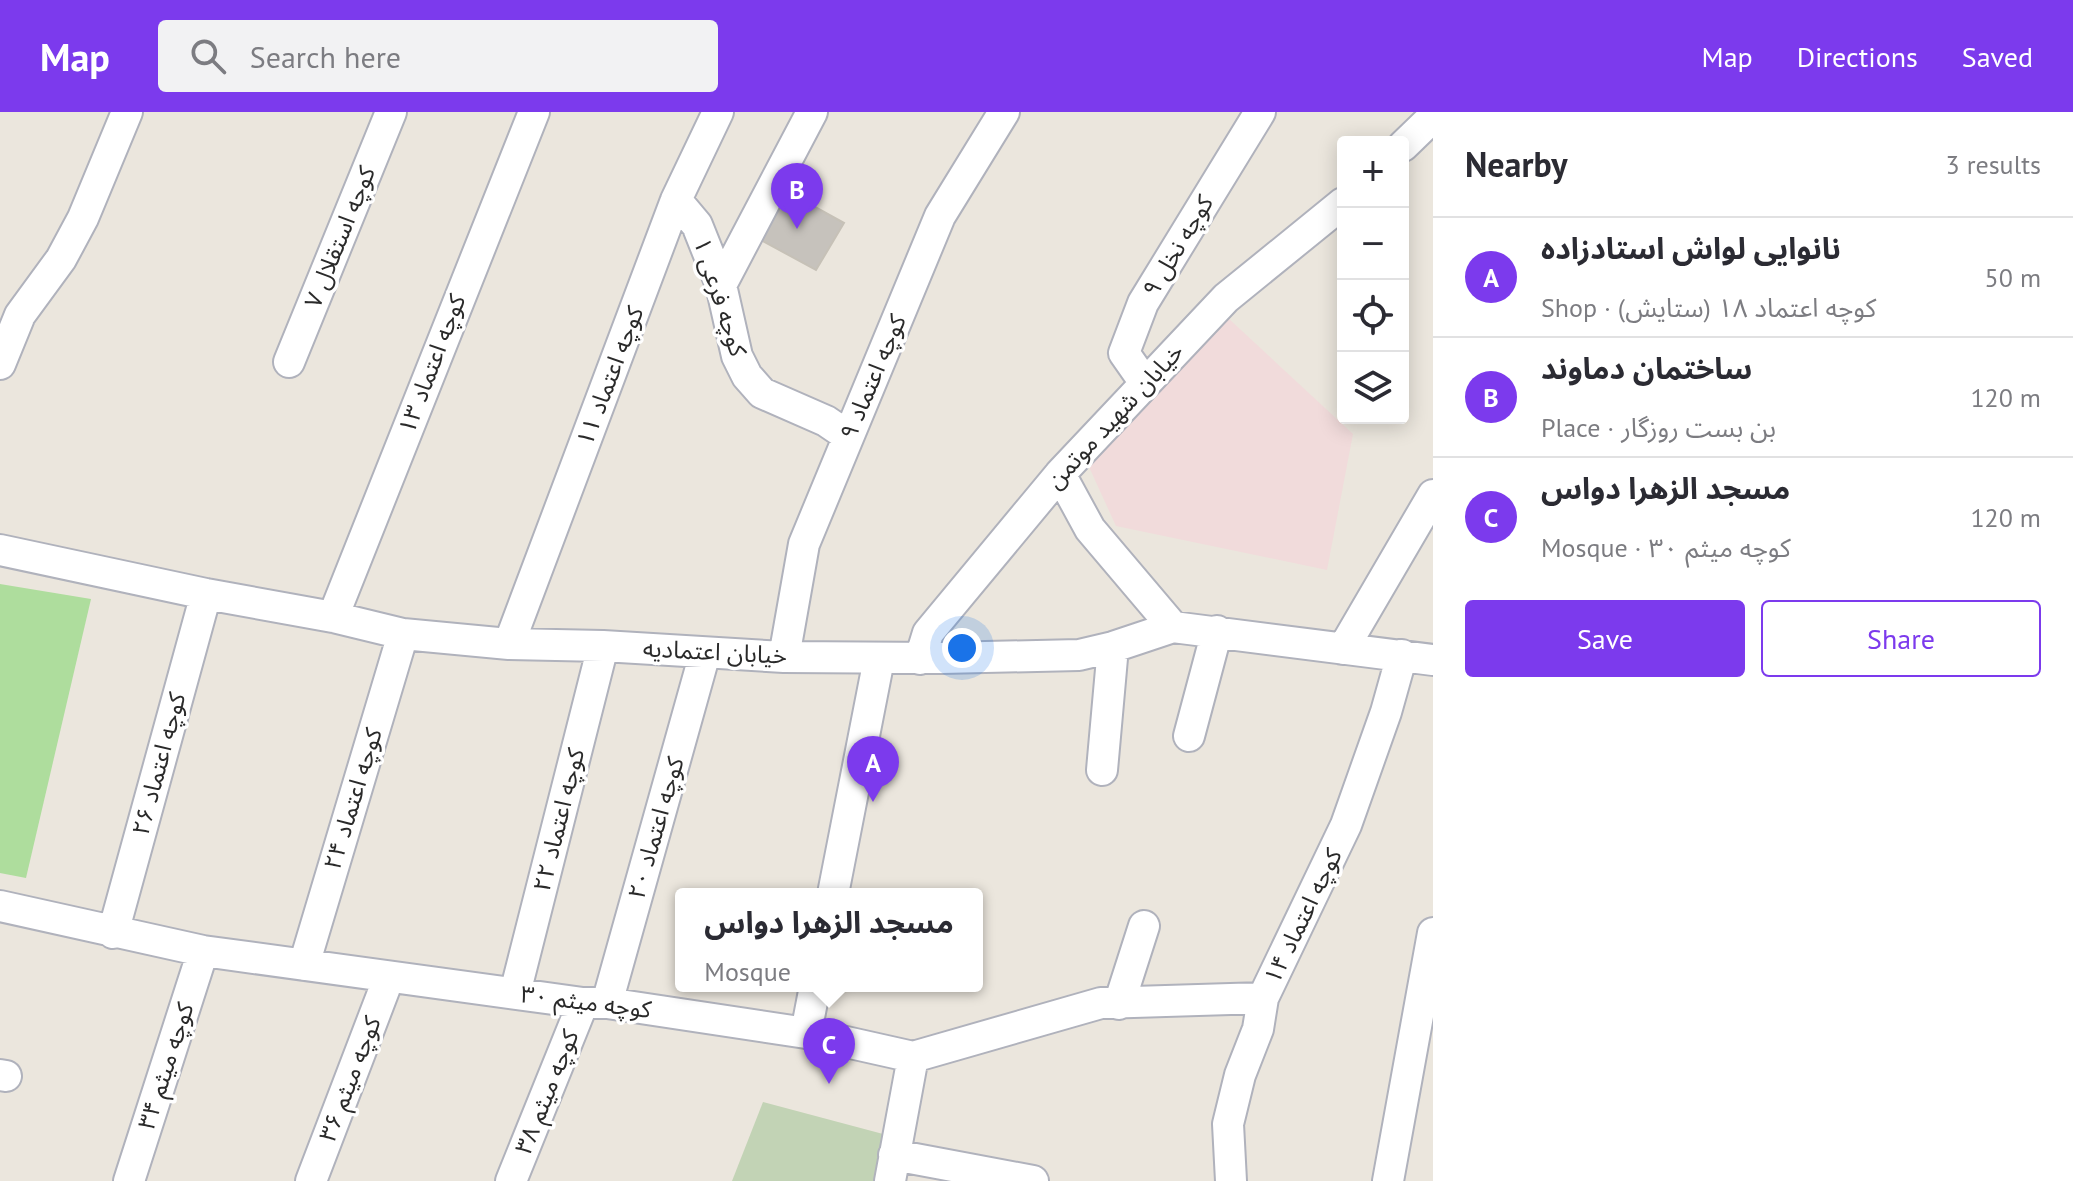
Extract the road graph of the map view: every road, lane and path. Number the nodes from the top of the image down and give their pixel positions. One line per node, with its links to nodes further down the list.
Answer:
1 (127, 112): 14 (street)
2 (391, 112): 13 (street, کوچه استقلال ۷)
3 (534, 112): 21 (street, کوچه اعتماد ۱۳)
4 (812, 112): 12 (street)
5 (1004, 112): 16 (street, کوچه اعتماد ۹)
6 (1260, 112): 15 (street, کوچه نخل ۹)
7 (711, 114): 10 (street, کوچه اعتماد ۱۱)
8 (1433, 117): 9 (street)
9 (1409, 140)
10 (676, 200): 12 (street, کوچه فرعی ۱); 25 (street, کوچه اعتماد ۱۱)
11 (1337, 208): 15 (street, خیابان شهید موتمن)
12 (721, 285): 16 (street, کوچه فرعی ۱)
13 (289, 362)
14 (0, 364)
15 (1145, 383): 17 (street, خیابان شهید موتمن)
16 (848, 436): 31 (street, کوچه اعتماد ۹)
17 (1064, 482): 22 (street); 33 (street, خیابان شهید موتمن)
18 (1433, 495): 28 (street)
19 (0, 550): 20 (street, خیابان اعتمادیه)
20 (206, 594): 21 (street, خیابان اعتمادیه); 40 (street, کوچه اعتماد ۲۶)
21 (333, 617): 24 (street, خیابان اعتمادیه)
22 (1173, 627): 23 (street, خیابان اعتمادیه); 27 (street, خیابان اعتمادیه)
23 (1217, 631): 28 (street, خیابان اعتمادیه); 35 (street)
24 (403, 634): 25 (street, خیابان اعتمادیه); 43 (street, کوچه اعتماد ۲۴)
25 (509, 644): 26 (street, خیابان اعتمادیه)
26 (603, 646): 29 (street, خیابان اعتمادیه); 46 (street, کوچه اعتماد ۲۲)
27 (1113, 647): 33 (street, خیابان اعتمادیه); 36 (street)
28 (1343, 649): 30 (street, خیابان اعتمادیه)
29 (705, 653): 31 (street, خیابان اعتمادیه); 48 (street, کوچه اعتماد ۲۰)
30 (1402, 655): 34 (street, خیابان اعتمادیه); 47 (street, کوچه اعتماد ۱۴)
31 (784, 657): 32 (street, خیابان اعتمادیه)
32 (879, 659): 33 (street, خیابان اعتمادیه); 37 (street)
33 (931, 659)
34 (1433, 660)
35 (1189, 736)
36 (1102, 770)
37 (834, 888)
38 (0, 906): 40 (street, کوچه میثم ۳۰)
39 (1144, 926): 49 (street)
40 (113, 933): 42 (street, کوچه میثم ۳۰)
41 (1433, 933): 58 (street)
42 (203, 951): 43 (street, کوچه میثم ۳۰); 53 (street, کوچه میثم ۳۴)
43 (304, 965): 44 (street, کوچه میثم ۳۰)
44 (389, 977): 46 (street, کوچه میثم ۳۰); 54 (street, کوچه میثم ۳۶)
45 (814, 992): 50 (street)
46 (515, 993): 48 (street, کوچه میثم ۳۰)
47 (1263, 998): 49 (street, کوچه میثم ۳۰); 57 (street, کوچه اعتماد ۱۴)
48 (595, 1003): 50 (street, کوچه میثم ۳۰); 55 (street, کوچه میثم ۳۸)
49 (1119, 1004): 51 (street, کوچه میثم ۳۰)
50 (806, 1033): 51 (street, کوچه میثم ۳۰)
51 (913, 1057): 52 (street)
52 (892, 1168): 56 (street)
53 (129, 1181)
54 (311, 1181)
55 (511, 1181)
56 (1033, 1181)
57 (1231, 1181)
58 (1388, 1181)

